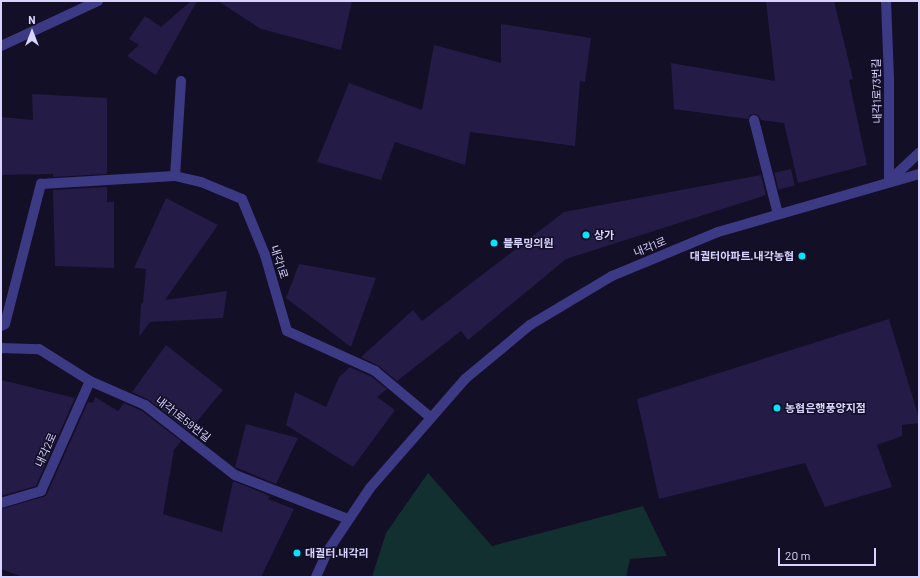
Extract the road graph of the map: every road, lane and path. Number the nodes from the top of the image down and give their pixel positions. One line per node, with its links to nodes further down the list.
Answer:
1 (98, 1): 3 (street)
2 (886, 1): 9 (street, 내각1로73번길)
3 (1, 46)
4 (181, 81): 8 (street)
5 (754, 120): 10 (street)
6 (919, 153): 9 (street)
7 (919, 174): 9 (street, 내각1로)
8 (174, 176): 11 (street); 14 (street, 내각1로)
9 (889, 181): 10 (street, 내각1로)
10 (778, 214): 14 (street, 내각1로)
11 (1, 326)
12 (1, 348): 13 (street, 내각1로59번길)
13 (90, 381): 15 (street, 내각2로); 16 (street, 내각1로59번길)
14 (430, 417): 16 (street, 내각1로)
15 (1, 503)
16 (348, 520): 17 (street, 내각1로)
17 (316, 577)

